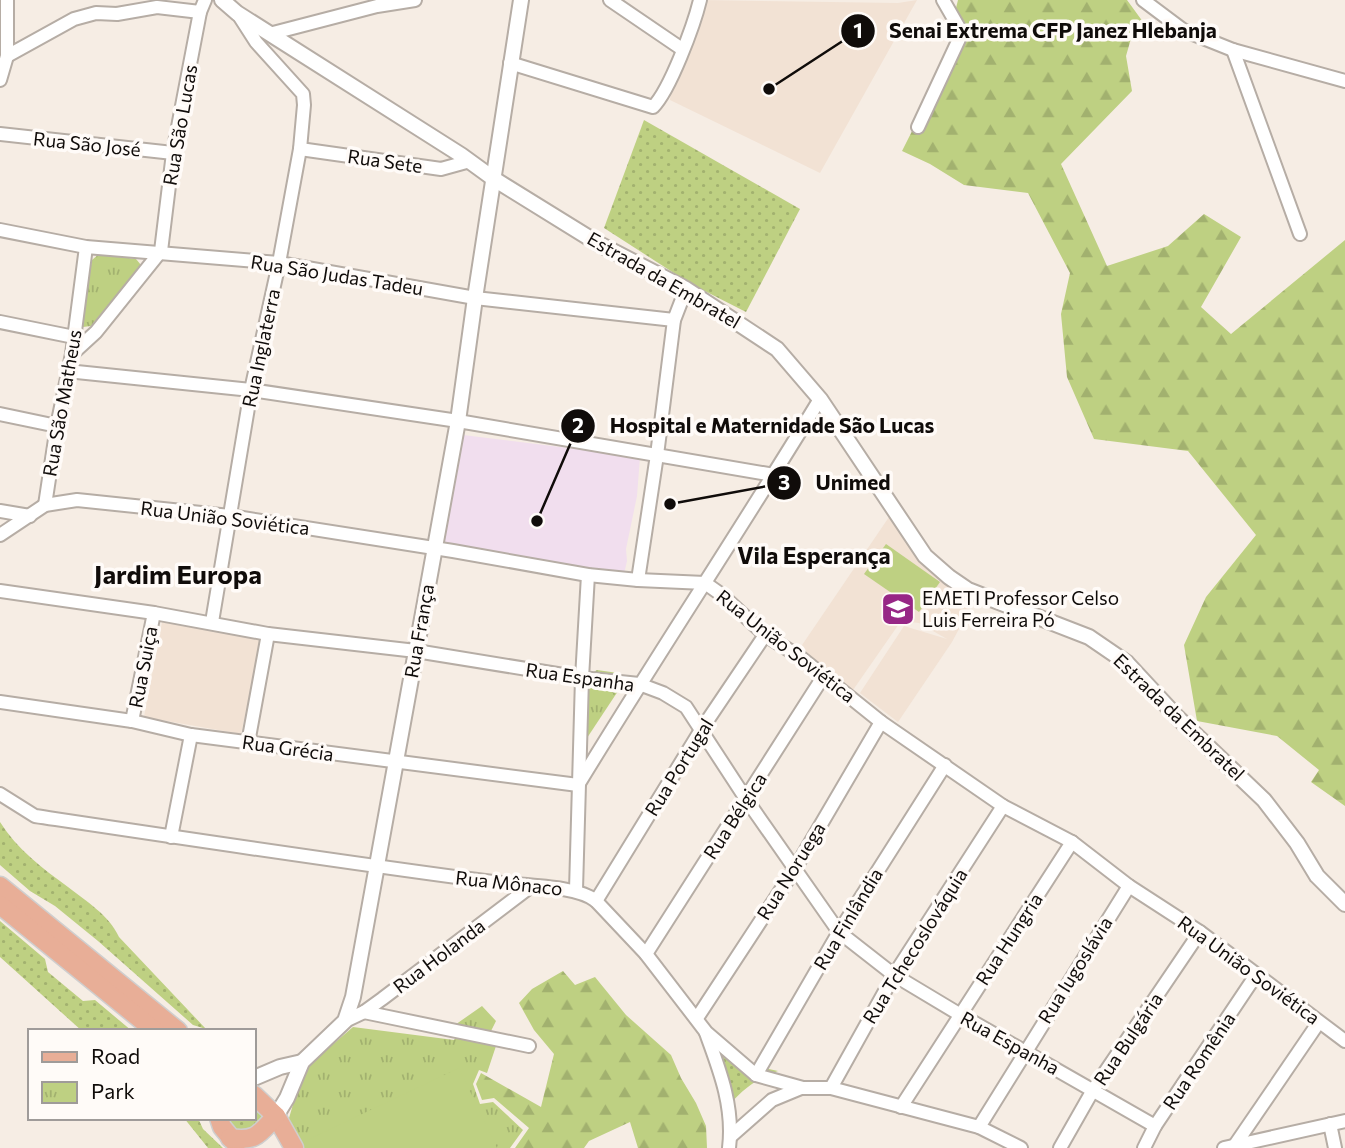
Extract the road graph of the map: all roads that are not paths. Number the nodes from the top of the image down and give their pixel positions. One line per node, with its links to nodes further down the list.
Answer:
1 (7, 0): 14 (street)
2 (222, 0): 10 (street, Estrada da Embratel)
3 (415, 0): 11 (street)
4 (521, 0): 15 (street, Rua França)
5 (610, 0): 12 (street)
6 (700, 0): 12 (street)
7 (943, 0): 18 (street)
8 (1143, 0): 13 (street)
9 (203, 6): 14 (street); 21 (street, Rua São Lucas)
10 (237, 13): 11 (street, Estrada da Embratel); 20 (street, Rua Inglaterra)
11 (273, 33): 22 (street, Estrada da Embratel)
12 (682, 49): 15 (street)
13 (1233, 50): 17 (street); 25 (street)
14 (7, 57): 16 (street)
15 (510, 63): 23 (street, Rua França)
16 (0, 80)
17 (1345, 81)
18 (918, 127)
19 (0, 134): 21 (street, Rua São José)
20 (300, 149): 22 (street, Rua Sete); 28 (street, Rua Inglaterra)
21 (173, 153): 27 (street, Rua São Lucas)
22 (470, 161): 23 (street, Estrada da Embratel)
23 (494, 179): 29 (street, Estrada da Embratel); 30 (street, Rua França)
24 (0, 230): 26 (street, Rua São Judas Tadeu)
25 (1300, 234)
26 (86, 247): 27 (street, Rua São Judas Tadeu); 33 (street, Rua São Matheus)
27 (161, 251): 28 (street, Rua São Judas Tadeu); 34 (street)
28 (279, 263): 30 (street, Rua São Judas Tadeu); 37 (street, Rua Inglaterra)
29 (686, 289): 31 (street); 38 (street, Estrada da Embratel)
30 (475, 298): 31 (street, Rua São Judas Tadeu); 40 (street, Rua França)
31 (674, 320): 42 (street)
32 (0, 322): 33 (street)
33 (74, 336): 34 (street); 35 (street, Rua São Matheus)
34 (88, 340): 35 (street)
35 (72, 354): 36 (street, Rua São Matheus)
36 (67, 371): 37 (street); 41 (street, Rua São Matheus)
37 (251, 390): 40 (street); 47 (street, Rua Inglaterra)
38 (820, 400): 43 (street); 83 (street, Estrada da Embratel)
39 (0, 414): 41 (street)
40 (458, 421): 42 (street); 49 (street, Rua França)
41 (57, 426): 44 (street, Rua São Matheus)
42 (657, 455): 43 (street); 51 (street)
43 (774, 475): 52 (street)
44 (45, 505): 46 (street); 47 (street, Rua União Soviética)
45 (0, 511): 46 (street)
46 (30, 516): 48 (street)
47 (230, 516): 49 (street, Rua União Soviética); 55 (street, Rua Inglaterra)
48 (0, 535)
49 (434, 548): 50 (street, Rua União Soviética); 58 (street, Rua França)
50 (588, 575): 51 (street, Rua União Soviética); 60 (street)
51 (638, 580): 52 (street, Rua União Soviética)
52 (705, 583): 57 (street, Rua União Soviética); 61 (street)
53 (0, 591): 54 (street, Rua Espanha)
54 (153, 613): 55 (street, Rua Espanha); 63 (street, Rua Suiça)
55 (212, 622): 56 (street, Rua Espanha)
56 (268, 634): 58 (street, Rua Espanha); 67 (street)
57 (765, 635): 59 (street, Rua União Soviética); 65 (street, Rua Portugal)
58 (416, 651): 60 (street, Rua Espanha); 68 (street, Rua França)
59 (823, 677): 64 (street, Rua União Soviética); 72 (street, Rua Bélgica)
60 (582, 678): 61 (street, Rua Espanha); 70 (street)
61 (639, 684): 65 (street, Rua Espanha); 70 (street)
62 (0, 702): 63 (street, Rua Grécia)
63 (132, 721): 66 (street, Rua Grécia)
64 (880, 722): 69 (street, Rua União Soviética); 77 (street, Rua Noruega)
65 (701, 730): 72 (street, Rua Espanha); 82 (street, Rua Portugal)
66 (191, 735): 67 (street, Rua Grécia); 74 (street)
67 (248, 743): 68 (street, Rua Grécia)
68 (394, 763): 70 (street, Rua Grécia); 76 (street, Rua França)
69 (945, 765): 73 (street, Rua União Soviética); 85 (street, Rua Finlândia)
70 (578, 785): 81 (street)
71 (0, 794): 74 (street, Rua Mônaco)
72 (746, 799): 77 (street, Rua Espanha); 87 (street, Rua Bélgica)
73 (1003, 806): 75 (street, Rua União Soviética); 88 (street, Rua Tchecoslováquia)
74 (171, 837): 76 (street, Rua Mônaco)
75 (1072, 842): 79 (street, Rua União Soviética); 91 (street, Rua Hungria)
76 (376, 866): 80 (street, Rua Mônaco); 93 (street, Rua França)
77 (796, 867): 85 (street, Rua Espanha); 92 (street, Rua Noruega)
78 (0, 886): 96 (main road)
79 (1129, 886): 86 (street, Rua União Soviética); 100 (street, Rua Iugoslávia)
80 (530, 887): 81 (street, Rua Mônaco); 90 (street, Rua Holanda)
81 (576, 890): 82 (street, Rua Mônaco)
82 (596, 901): 87 (street, Rua Mônaco)
83 (1345, 904)
84 (0, 905): 95 (main road)
85 (839, 932): 88 (street, Rua Espanha); 102 (street, Rua Finlândia)
86 (1200, 932): 89 (street, Rua União Soviética); 106 (street, Rua Bulgária)
87 (646, 954): 92 (street, Rua Mônaco)
88 (894, 975): 91 (street, Rua Espanha); 105 (street, Rua Tchecoslováquia)
89 (1256, 975): 94 (street, Rua União Soviética); 113 (street, Rua Romênia)
90 (364, 1012): 93 (street, Rua Holanda); 99 (street)
91 (959, 1014): 100 (street, Rua Espanha); 108 (street, Rua Hungria)
92 (697, 1018): 97 (street, Rua Mônaco)
93 (345, 1021): 101 (street)
94 (1319, 1021): 98 (street, Rua União Soviética); 117 (street)
95 (153, 1029)
96 (176, 1029)
97 (706, 1032): 102 (street, Rua Mônaco); 116 (street)
98 (1345, 1041)
99 (529, 1046)
100 (1024, 1051): 106 (street, Rua Espanha); 114 (street, Rua Iugoslávia)
101 (302, 1062): 103 (street); 109 (street)
102 (757, 1075): 104 (street, Rua Mônaco)
103 (256, 1077)
104 (803, 1088): 105 (street, Rua Mônaco); 116 (street)
105 (831, 1088): 108 (street, Rua Mônaco)
106 (1093, 1090): 113 (street, Rua Espanha); 120 (street, Rua Bulgária)
107 (256, 1097): 109 (main road)
108 (901, 1107): 114 (street, Rua Mônaco)
109 (276, 1116): 115 (main road); 118 (main road)
110 (220, 1120): 115 (main road)
111 (1345, 1121): 112 (street)
112 (1331, 1124): 117 (street); 122 (street)
113 (1155, 1126): 121 (street, Rua Romênia)
114 (979, 1127): 119 (street, Rua Mônaco)
115 (235, 1143)
116 (729, 1143)
117 (1229, 1147)
118 (294, 1148)
119 (1021, 1148)
120 (1060, 1148)
121 (1144, 1148)
122 (1335, 1148)

